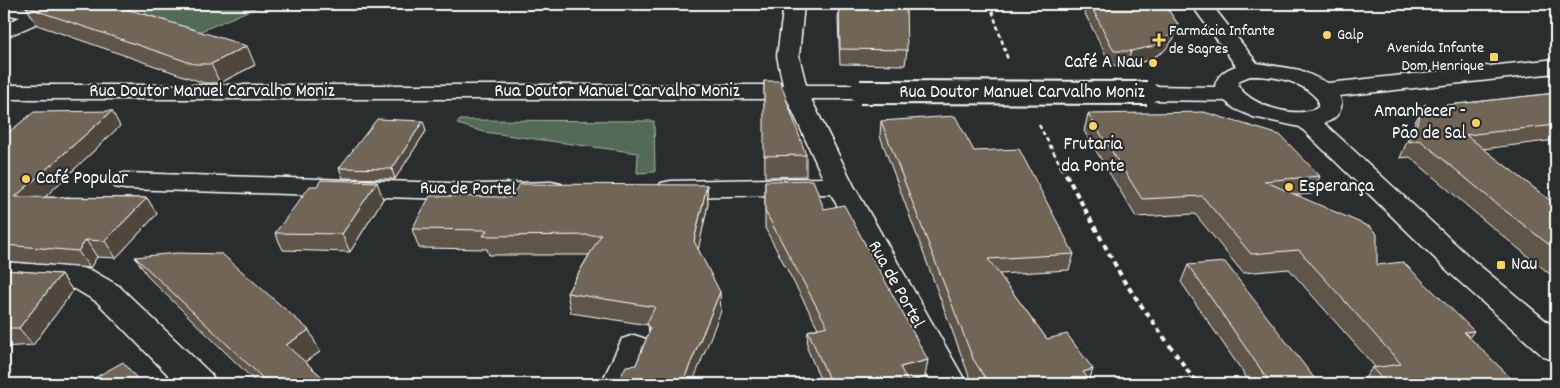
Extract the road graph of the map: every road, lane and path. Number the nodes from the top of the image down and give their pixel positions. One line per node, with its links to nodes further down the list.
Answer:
1 (65, 4): 6 (street)
2 (794, 4): 14 (street, Rua de Portel)
3 (990, 4): 9 (path)
4 (1201, 4): 10 (street)
5 (4, 8): 6 (street)
6 (38, 15): 7 (street)
7 (4, 32)
8 (1556, 66): 11 (street)
9 (1011, 68)
10 (1250, 69): 11 (street); 15 (street)
11 (1323, 91): 17 (street)
12 (4, 92): 13 (street, Rua Doutor Manuel Carvalho Moniz)
13 (68, 92): 14 (street, Rua Doutor Manuel Carvalho Moniz); 16 (street)
14 (796, 92): 15 (street, Rua Doutor Manuel Carvalho Moniz, bridge); 20 (street, Rua de Portel)
15 (1230, 94): 17 (street)
16 (39, 116)
17 (1306, 119): 25 (street)
18 (1038, 122): 29 (path)
19 (125, 181): 22 (street, Rua de Portel)
20 (840, 186): 21 (street); 28 (street, Rua de Portel)
21 (650, 189)
22 (580, 190)
23 (4, 273): 26 (street)
24 (634, 348): 27 (street)
25 (1556, 348)
26 (199, 384)
27 (619, 384)
28 (950, 384)
29 (1197, 384)

